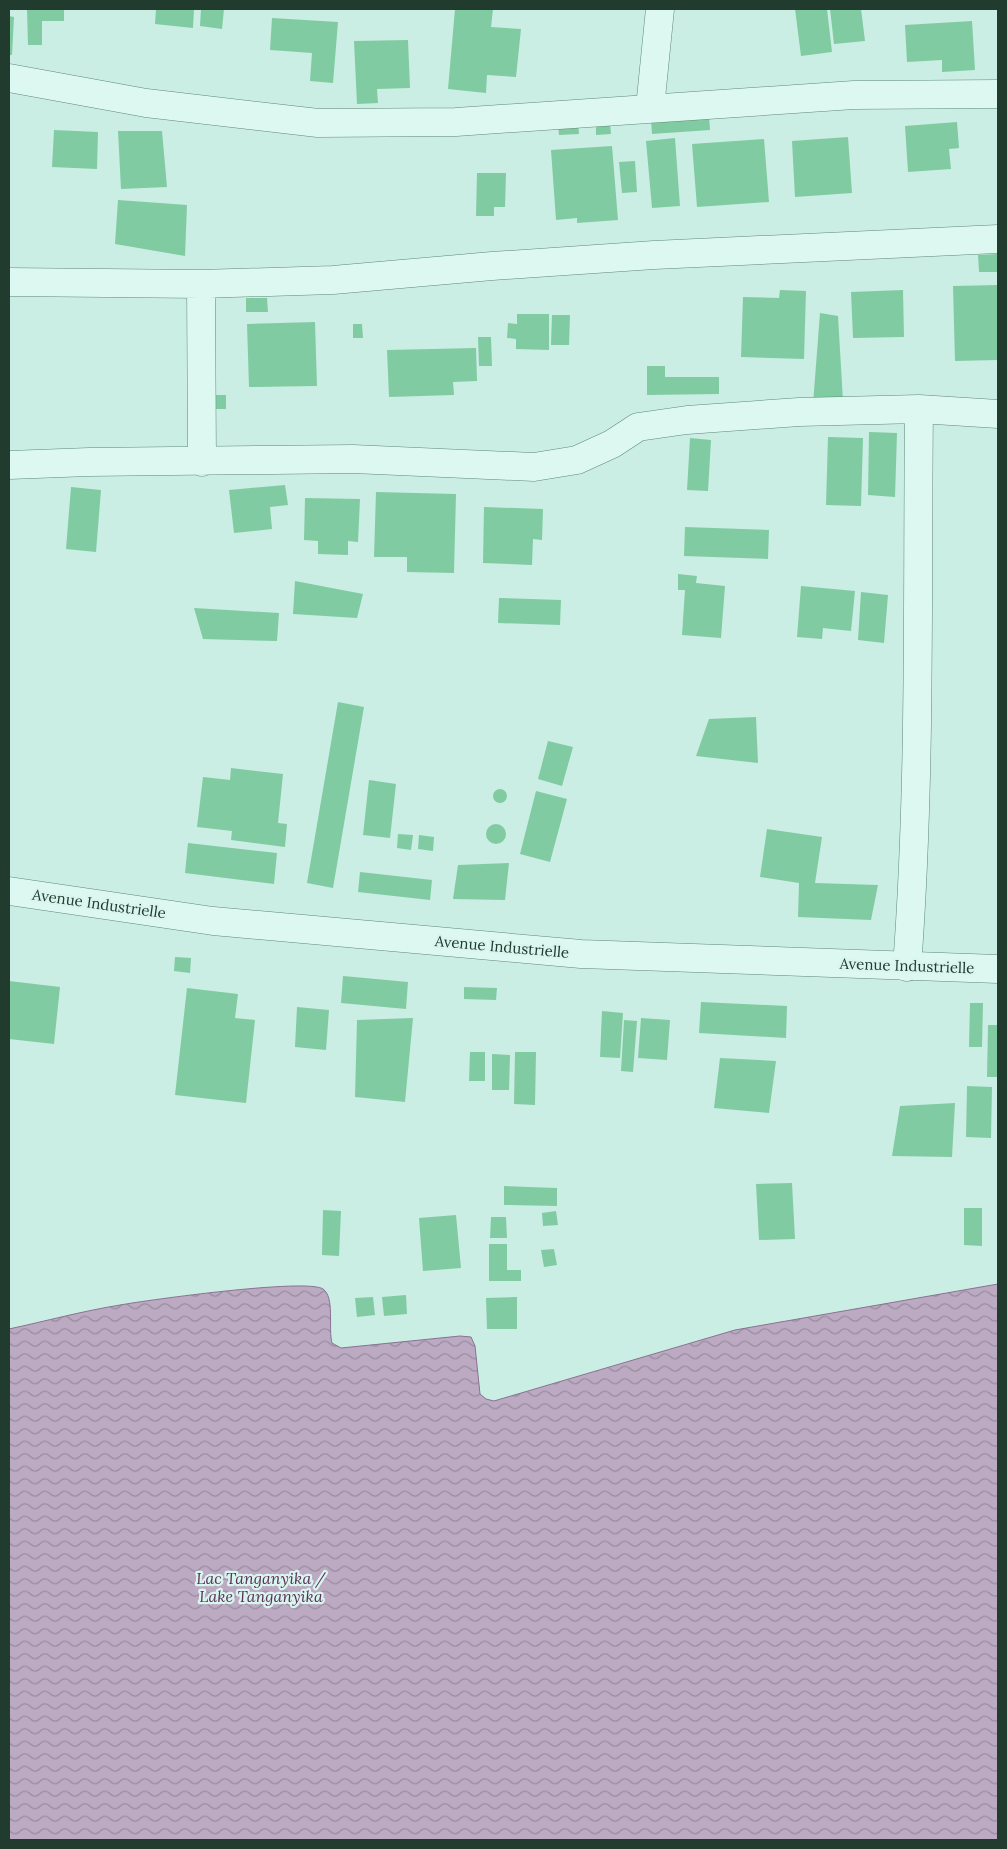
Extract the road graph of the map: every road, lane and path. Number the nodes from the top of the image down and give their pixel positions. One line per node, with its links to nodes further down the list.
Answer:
1 (660, 9): 4 (street)
2 (9, 78): 4 (street)
3 (998, 94): 4 (street)
4 (650, 108)
5 (998, 240): 7 (street)
6 (9, 282): 7 (street)
7 (201, 284): 10 (street)
8 (919, 409): 9 (street); 10 (street); 13 (street)
9 (998, 414)
10 (202, 462): 11 (street)
11 (9, 465)
12 (9, 891): 13 (street, Avenue Industrielle)
13 (907, 967): 14 (street, Avenue Industrielle)
14 (998, 969)

